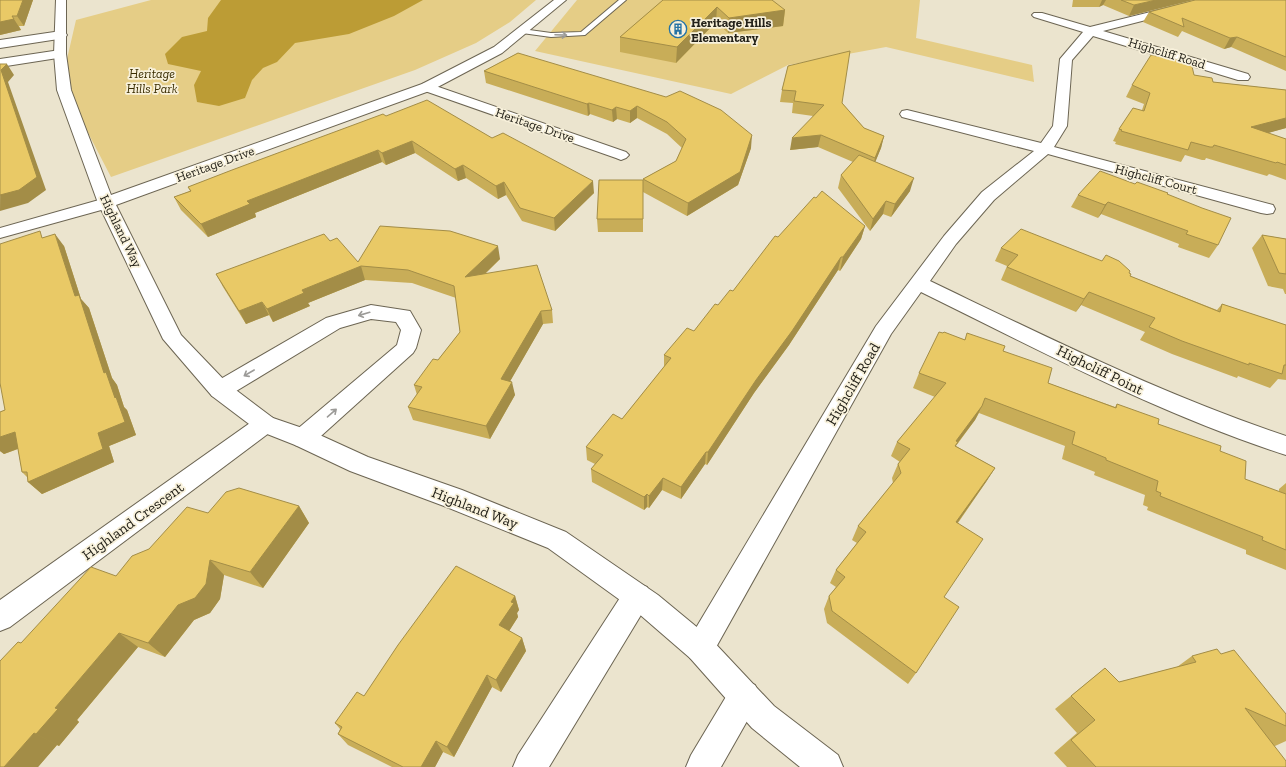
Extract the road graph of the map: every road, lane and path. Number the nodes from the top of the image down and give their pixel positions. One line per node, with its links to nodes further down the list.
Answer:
1 (61, 0): 8 (street, Highland Way)
2 (561, 0): 7 (street, Heritage Drive)
3 (623, 0): 7 (lane, one-way to 3)
4 (1212, 0): 6 (street, Highcliff Road)
5 (1038, 15): 6 (street, Highcliff Road)
6 (1092, 30): 12 (street, Highcliff Road); 15 (street, Highcliff Road)
7 (522, 31): 13 (street, Heritage Drive)
8 (60, 35): 9 (street); 10 (street, Highland Way)
9 (0, 44)
10 (60, 54): 11 (street); 17 (street, Highland Way)
11 (0, 63)
12 (1243, 77)
13 (427, 87): 16 (street, Heritage Drive); 17 (street, Heritage Drive)
14 (907, 114): 15 (street)
15 (1045, 149): 18 (street, Highcliff Court); 20 (street, Highcliff Road)
16 (621, 155)
17 (106, 203): 19 (street, Heritage Drive); 21 (street, Highland Way)
18 (1267, 209)
19 (0, 234)
20 (918, 283): 24 (street, Highcliff Point); 27 (street, Highcliff Road)
21 (220, 390): 22 (street, Highland Way); 23 (street, one-way to 21)
22 (265, 424): 23 (street, Highland Way); 26 (street, Highland Crescent)
23 (303, 438): 25 (street, Highland Way)
24 (1286, 446)
25 (637, 596): 27 (street, Highland Way); 29 (street)
26 (0, 617)
27 (700, 648): 28 (street, Highland Way)
28 (744, 696): 30 (street); 31 (street, Highland Way)
29 (530, 767)
30 (703, 767)
31 (826, 767)

